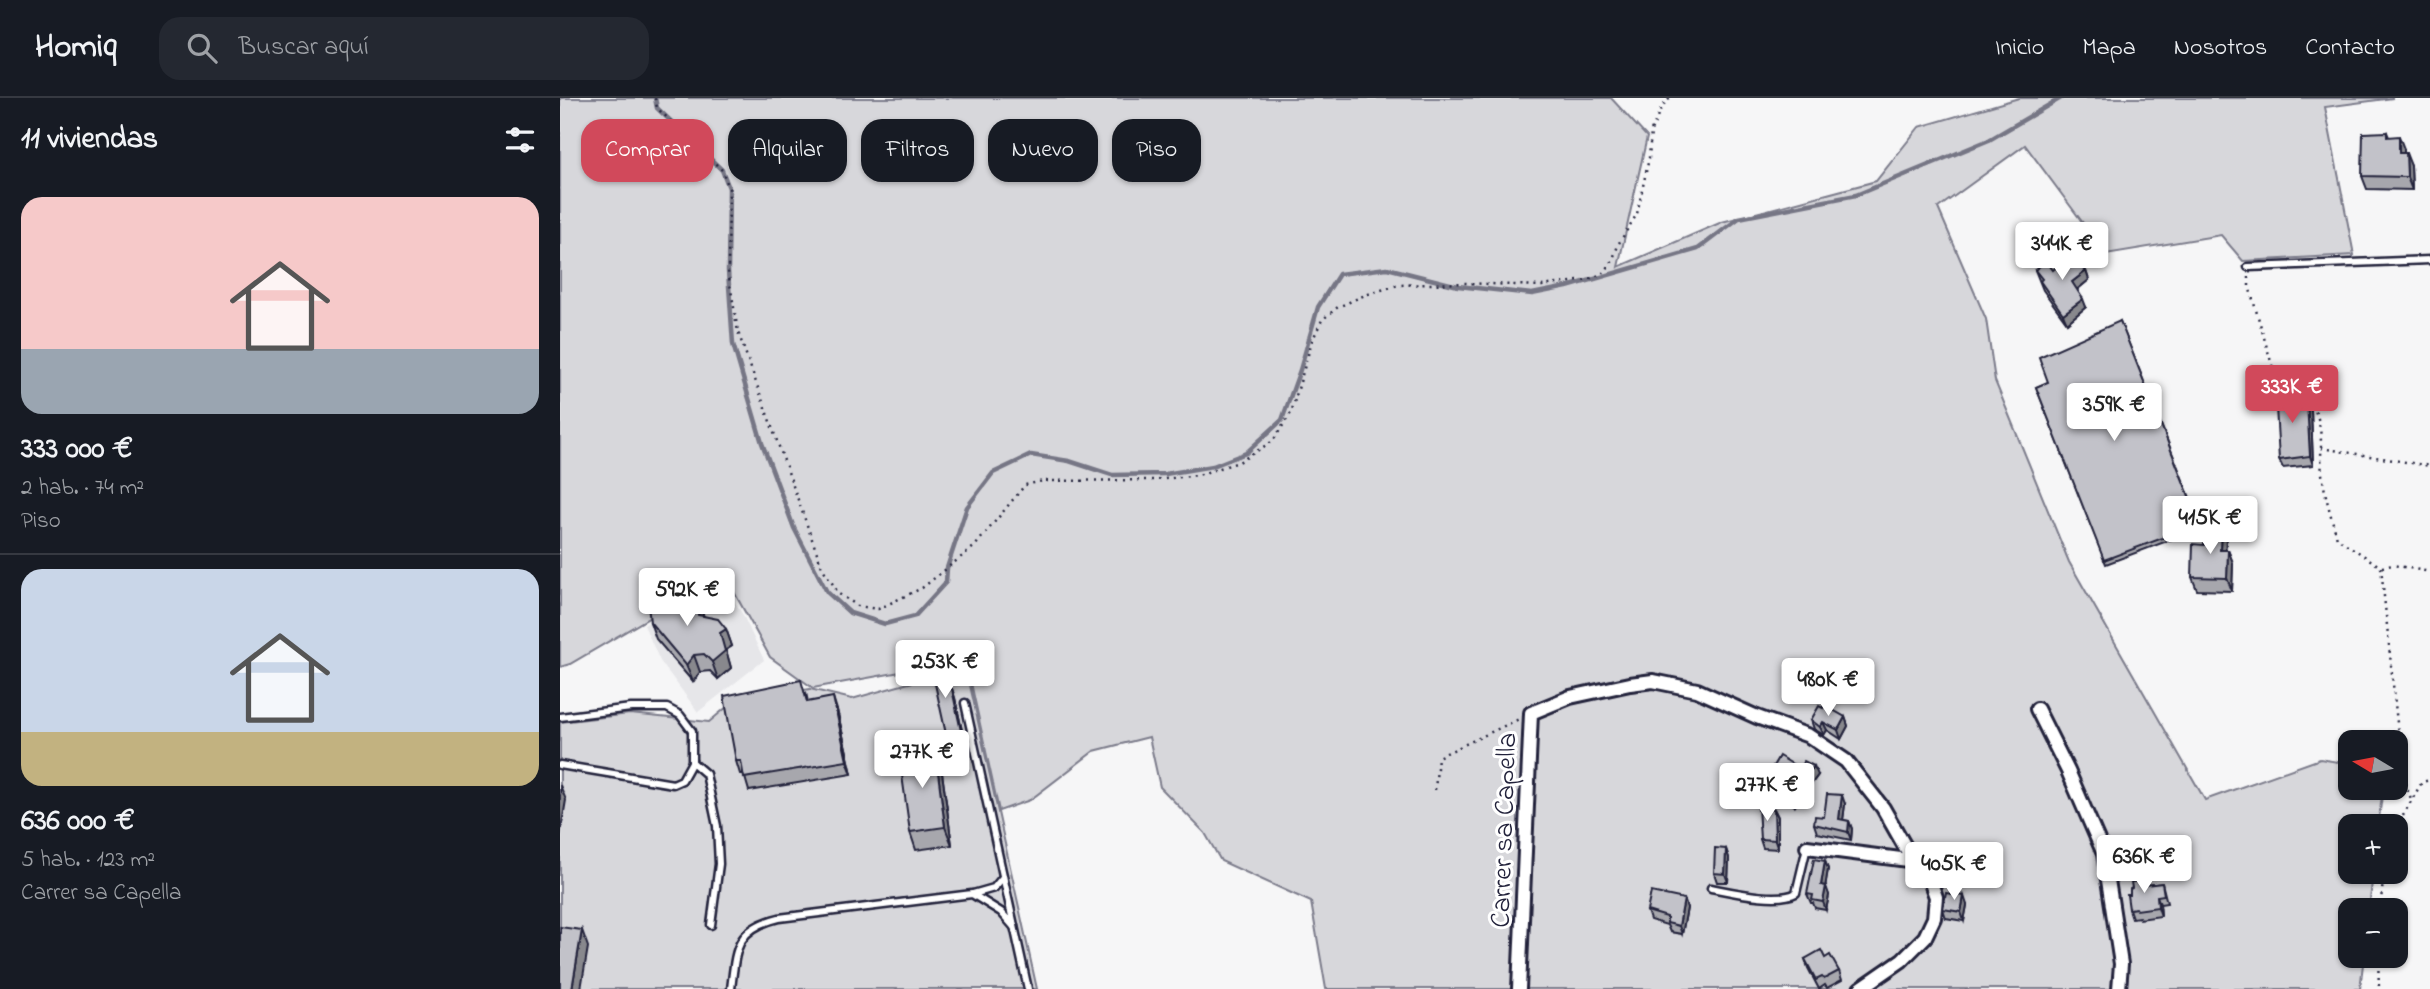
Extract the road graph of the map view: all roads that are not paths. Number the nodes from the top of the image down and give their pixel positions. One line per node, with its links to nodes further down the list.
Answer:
1 (2430, 260): 2 (lane)
2 (2248, 267)
3 (965, 703): 10 (lane)
4 (2037, 709): 19 (street)
5 (560, 717): 6 (lane)
6 (692, 762): 7 (lane); 13 (lane)
7 (560, 765)
8 (1807, 847): 9 (street); 11 (lane)
9 (1916, 861): 17 (street, Carrer sa Capella); 18 (street, Carrer sa Capella)
10 (1003, 877): 12 (lane); 14 (lane)
11 (1711, 888)
12 (972, 894): 14 (lane); 15 (lane)
13 (711, 925)
14 (1014, 927): 16 (lane)
15 (731, 989)
16 (1028, 989)
17 (1520, 989)
18 (1860, 989)
19 (2119, 989)

